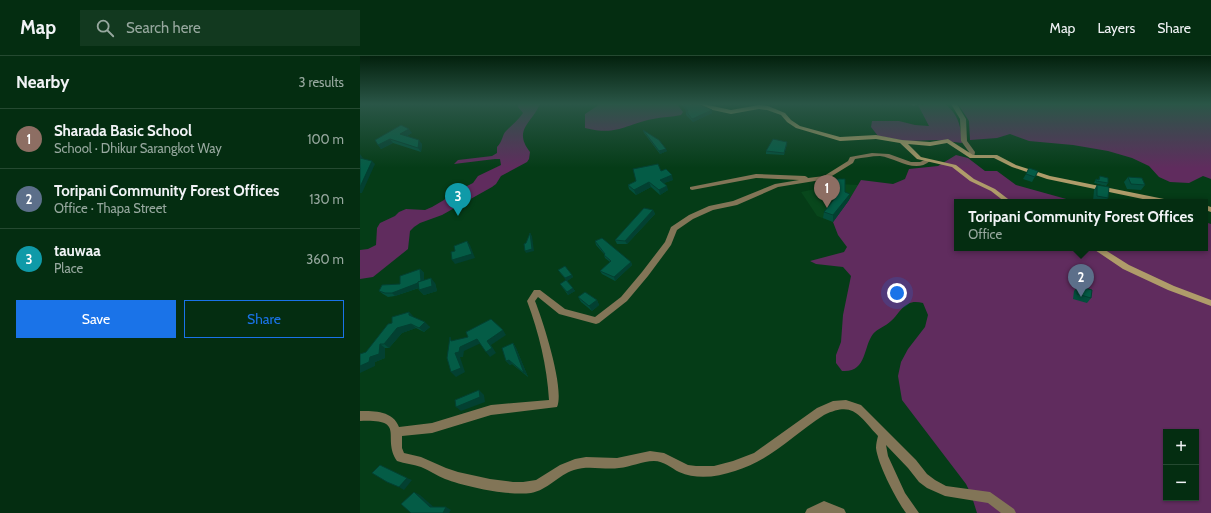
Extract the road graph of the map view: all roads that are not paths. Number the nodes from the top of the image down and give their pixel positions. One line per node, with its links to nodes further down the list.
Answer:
1 (796, 125): 3 (street)
2 (963, 125): 4 (street)
3 (902, 142): 4 (street); 5 (street)
4 (972, 157): 9 (street)
5 (927, 161): 6 (street); 8 (street)
6 (825, 178): 7 (street); 13 (street)
7 (692, 188)
8 (1005, 199)
9 (1153, 199)
10 (1101, 251): 11 (street)
11 (1211, 303)
12 (360, 416): 13 (street)
13 (397, 432): 14 (street)
14 (883, 435): 17 (street); 18 (street)
15 (811, 513): 16 (street)
16 (840, 513)
17 (913, 513)
18 (1010, 513)

